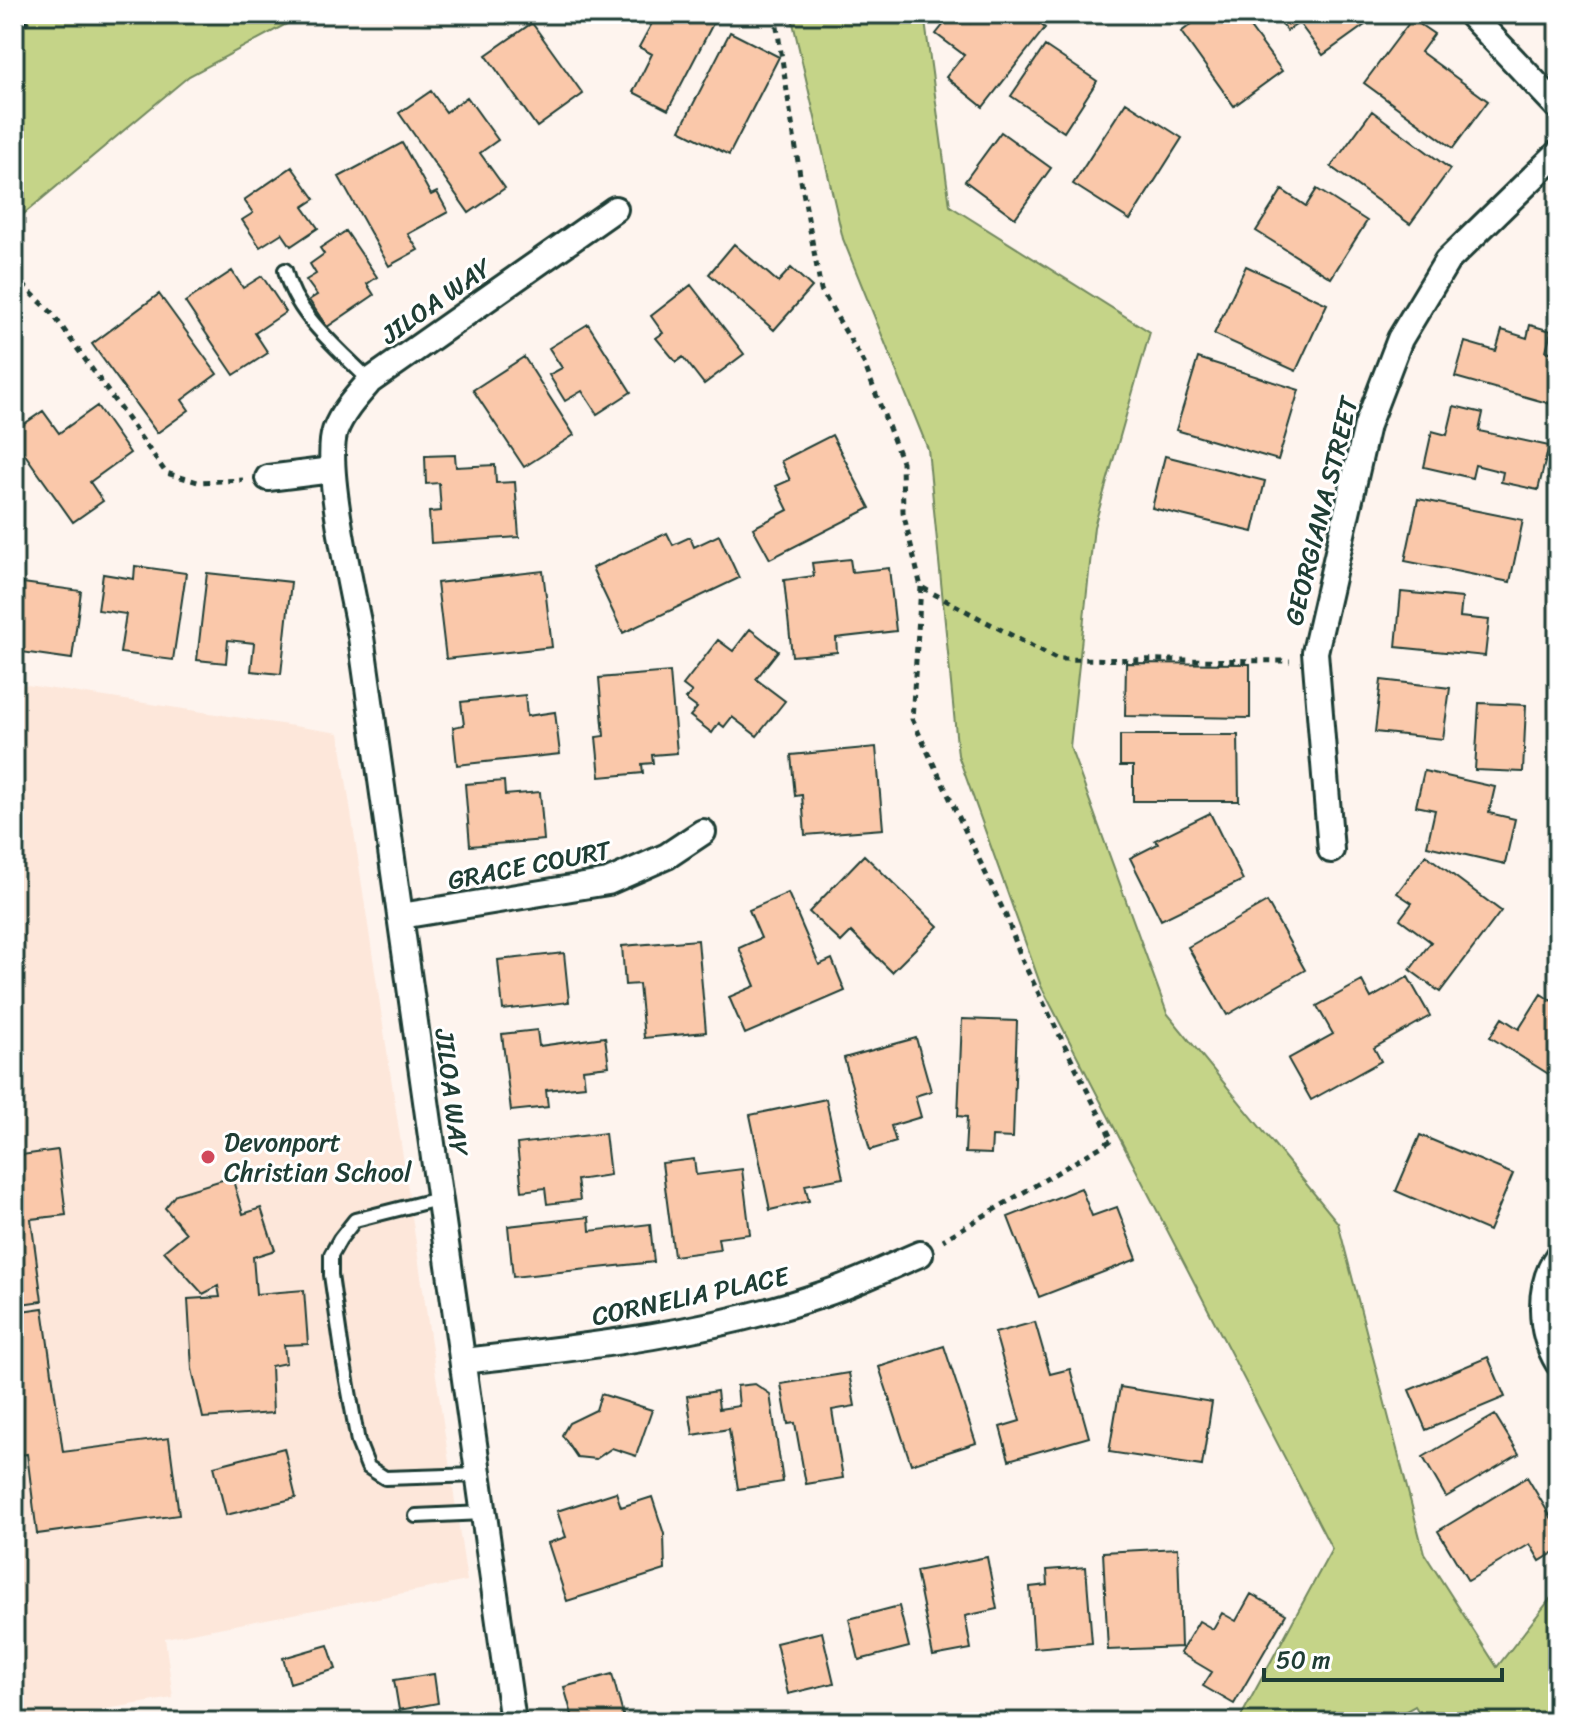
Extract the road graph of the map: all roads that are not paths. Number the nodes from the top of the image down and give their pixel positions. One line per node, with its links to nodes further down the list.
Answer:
1 (1470, 14): 2 (street)
2 (1558, 107)
3 (1558, 153): 10 (street, GEORGIANA STREET)
4 (615, 209): 6 (street, JILOA WAY)
5 (285, 270): 6 (lane)
6 (370, 381): 7 (street, JILOA WAY)
7 (332, 470): 8 (street); 11 (street, JILOA WAY)
8 (268, 478)
9 (703, 832): 11 (street, GRACE COURT)
10 (1331, 850)
11 (401, 916): 12 (street, JILOA WAY)
12 (438, 1199): 15 (street, JILOA WAY); 17 (lane)
13 (920, 1254): 15 (street, CORNELIA PLACE)
14 (1558, 1256): 16 (street)
15 (464, 1361): 17 (street, JILOA WAY)
16 (1558, 1363)
17 (479, 1475): 18 (street, JILOA WAY)
18 (484, 1513): 19 (lane); 20 (street, JILOA WAY)
19 (416, 1516)
20 (513, 1722)

